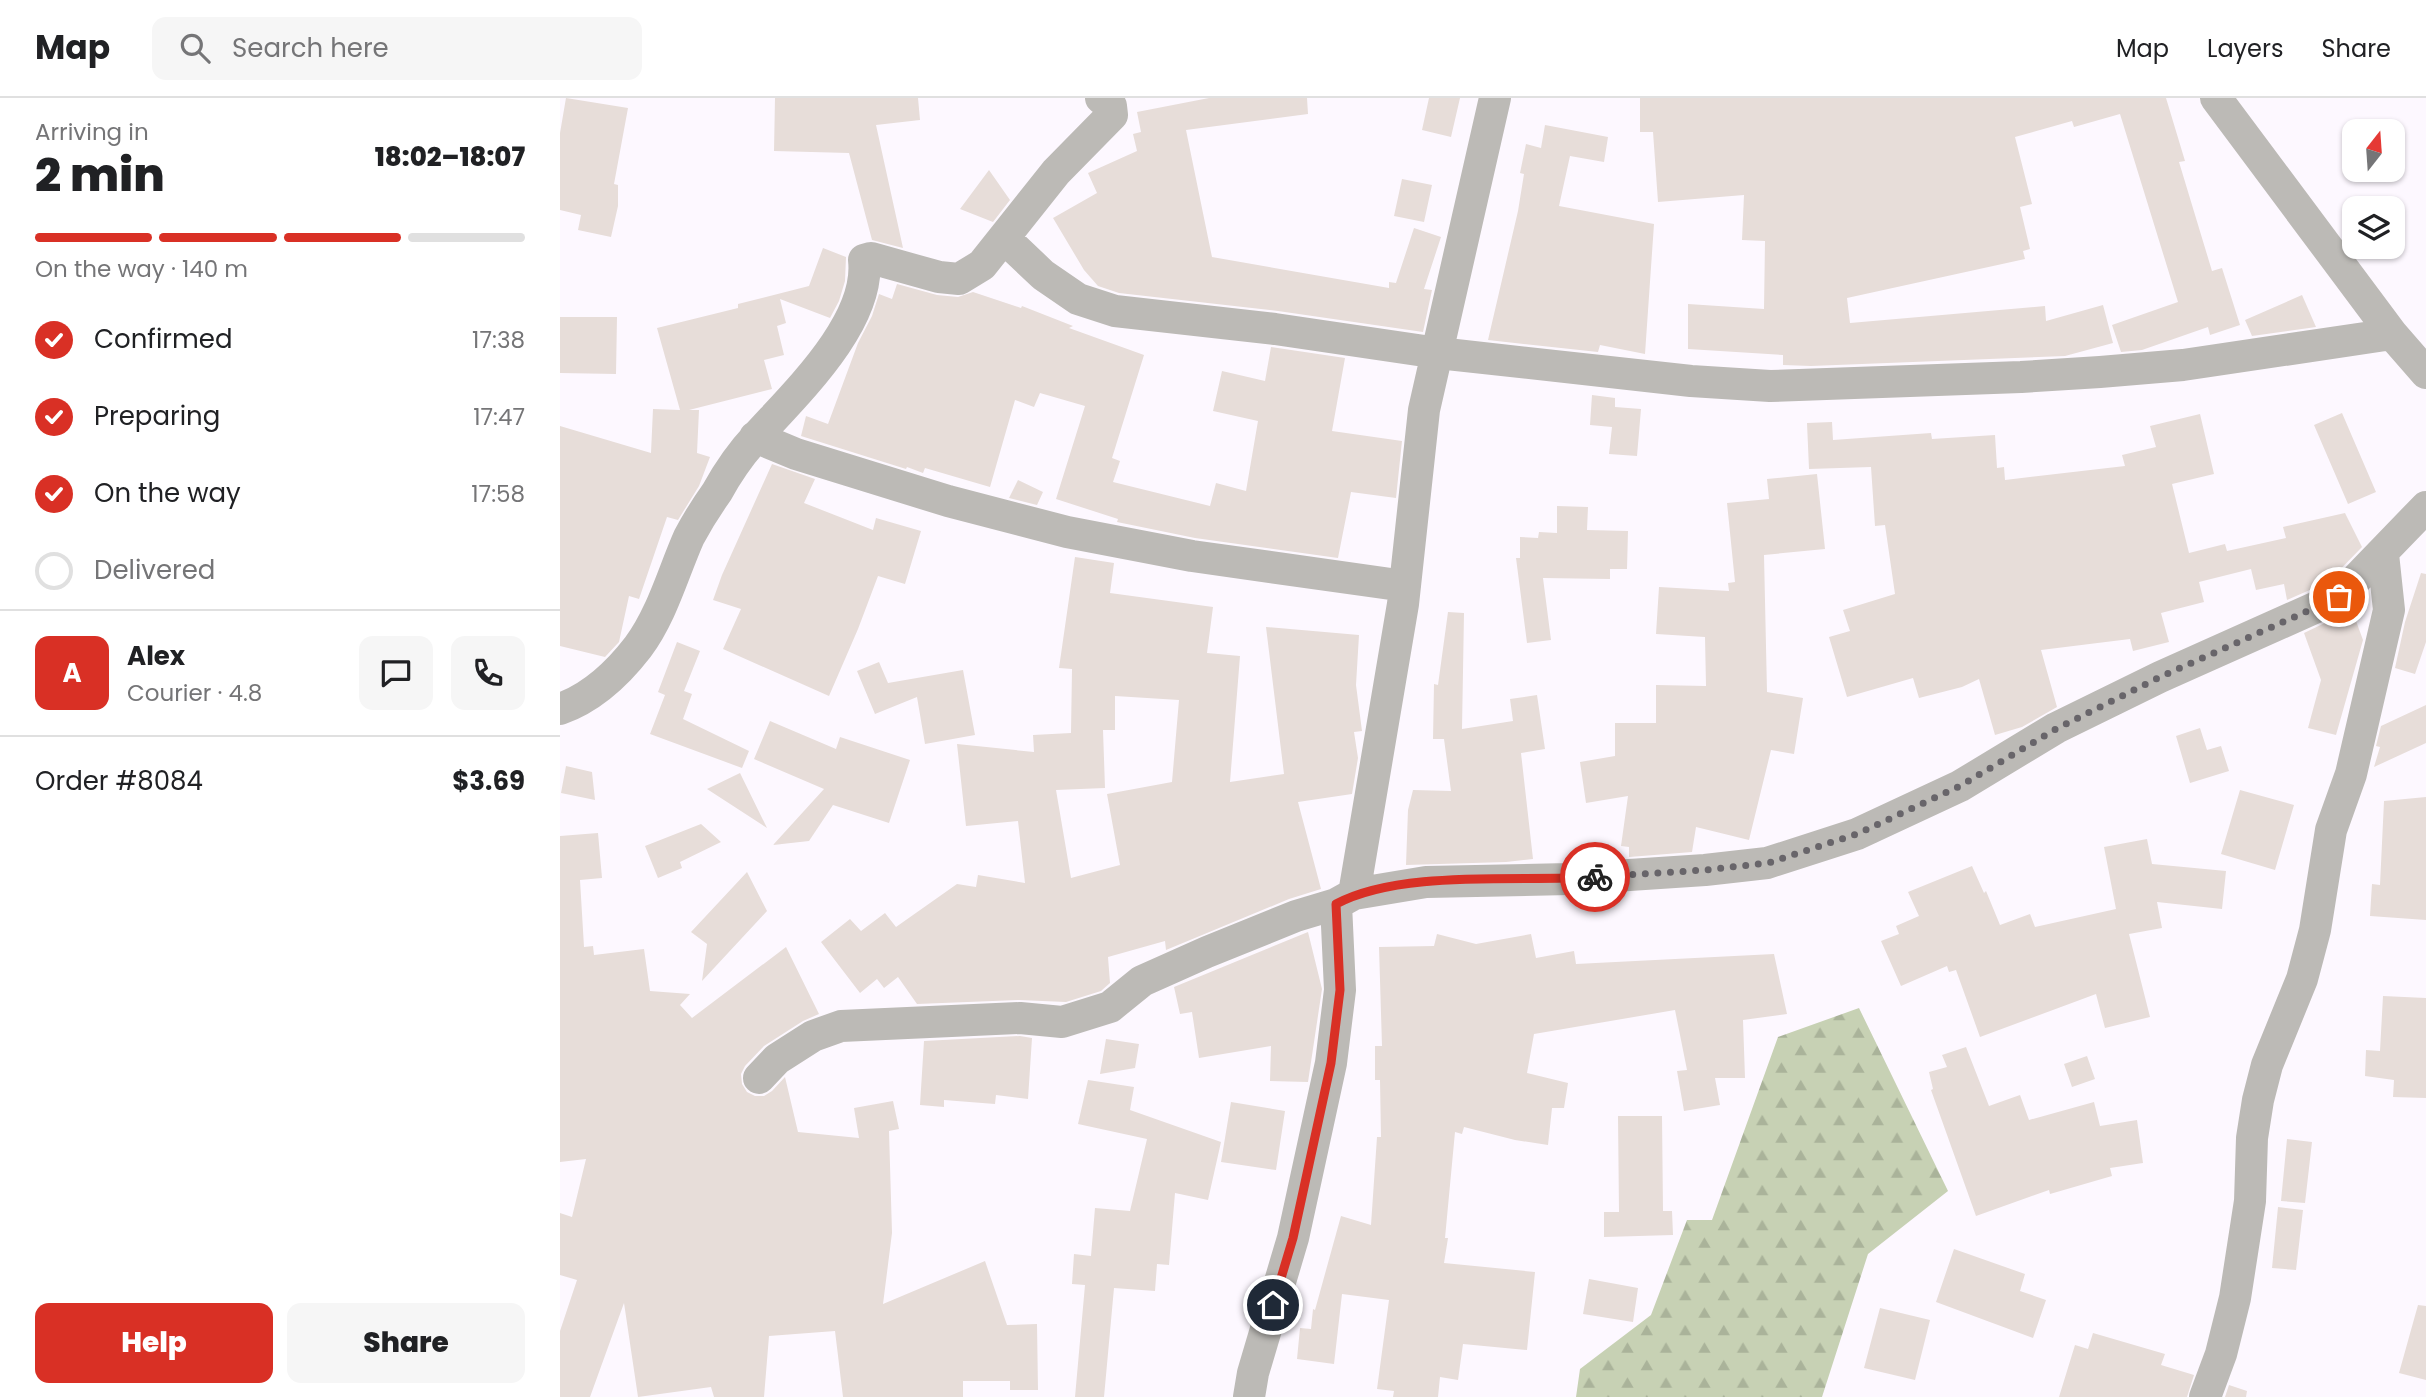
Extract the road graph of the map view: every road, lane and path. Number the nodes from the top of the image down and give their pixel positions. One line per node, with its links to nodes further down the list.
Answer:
1 (1101, 98): 4 (street)
2 (1495, 98): 6 (street)
3 (2216, 98): 5 (street)
4 (1004, 238): 6 (street); 8 (street)
5 (2392, 334): 6 (street); 7 (street)
6 (1437, 353): 11 (street)
7 (2426, 373)
8 (755, 437): 11 (street); 12 (street)
9 (2426, 507): 10 (street)
10 (2383, 554): 13 (street); 16 (street)
11 (1405, 586): 13 (street)
12 (560, 709)
13 (1345, 899): 14 (street); 15 (street)
14 (759, 1078)
15 (1249, 1397)
16 (2205, 1397)

